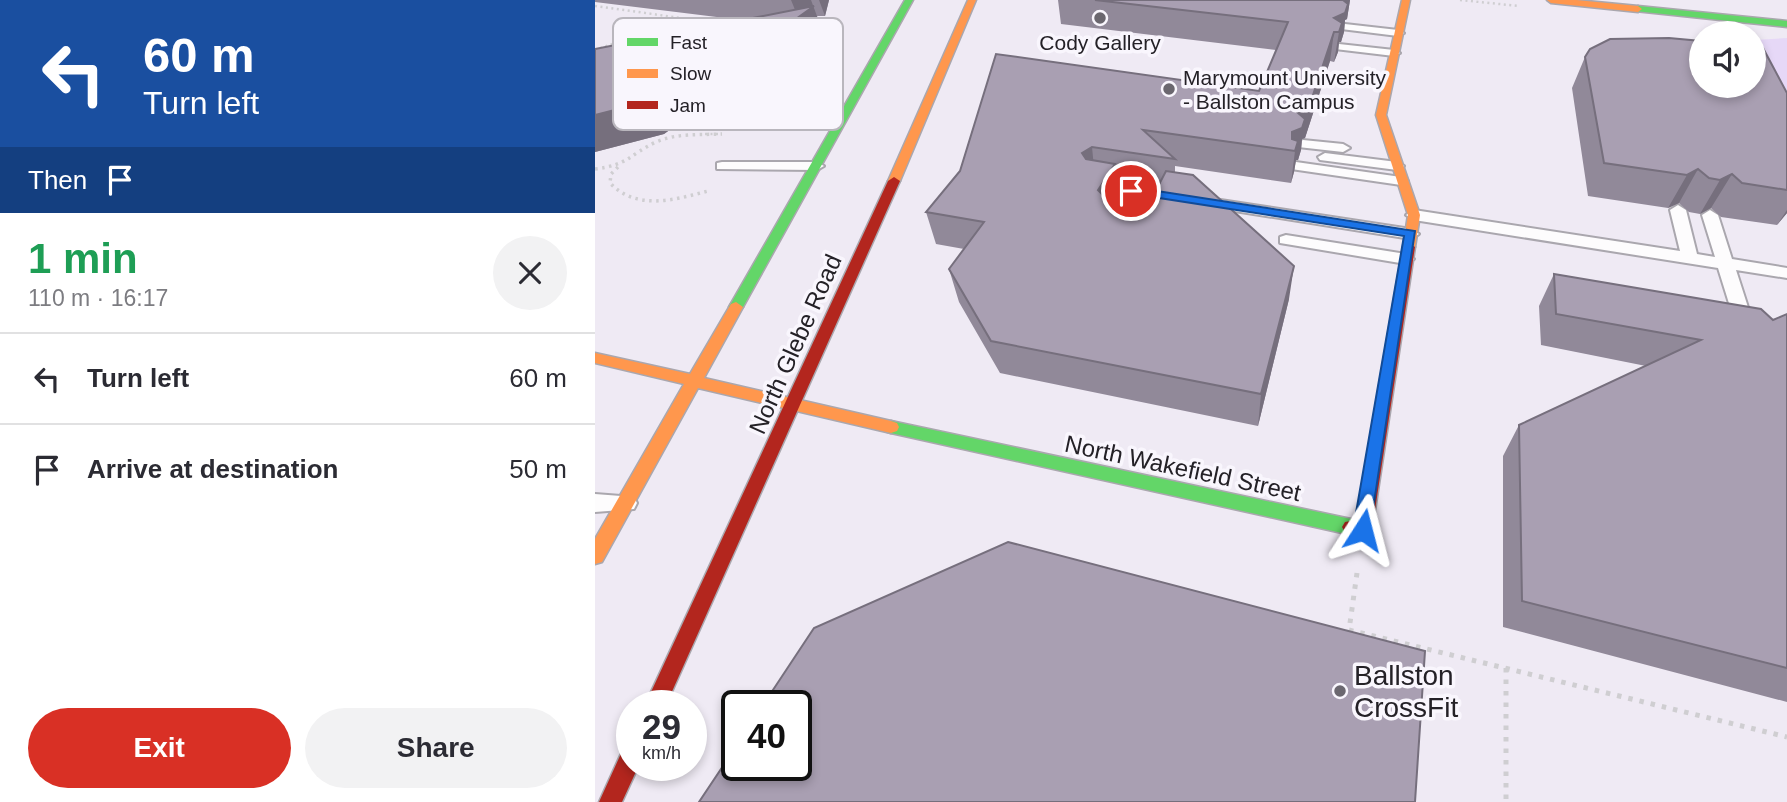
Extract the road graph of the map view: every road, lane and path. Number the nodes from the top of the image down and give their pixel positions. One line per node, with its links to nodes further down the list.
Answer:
1 (909, 0): 12 (main road)
2 (972, 0): 33 (main road, North Glebe Road)
3 (1405, 0): 9 (main road)
4 (1551, 0): 5 (main road)
5 (1637, 5): 8 (main road)
6 (595, 6): 7 (path)
7 (682, 18)
8 (1787, 24)
9 (1396, 43): 9 (lane); 18 (main road)
10 (613, 44): 11 (path)
11 (595, 50)
12 (843, 119)
13 (837, 130): 17 (main road)
14 (730, 137): 15 (path)
15 (618, 166): 19 (path); 21 (path)
16 (722, 166): 17 (lane)
17 (817, 166): 32 (main road)
18 (1397, 166): 18 (lane); 23 (main road)
19 (595, 169)
20 (1095, 185): 26 (lane)
21 (717, 188)
22 (1678, 210): 27 (lane)
23 (1413, 215): 26 (main road); 27 (lane)
24 (1710, 215): 28 (lane)
25 (1287, 235): 26 (lane)
26 (1408, 246): 36 (main road)
27 (1690, 258): 28 (lane)
28 (1726, 264): 29 (lane); 30 (lane)
29 (1787, 273)
30 (1750, 344)
31 (595, 358): 32 (main road, North Wakefield Street)
32 (696, 381): 33 (main road, North Wakefield Street); 35 (main road)
33 (793, 405): 36 (main road, North Wakefield Street); 39 (main road, North Glebe Road)
34 (595, 503): 35 (lane)
35 (626, 503): 37 (main road)
36 (1363, 530): 38 (path)
37 (595, 556)
38 (1506, 668): 40 (path); 43 (path)
39 (662, 690)
40 (1787, 737)
41 (620, 781): 42 (main road)
42 (610, 802)
43 (1506, 802)

